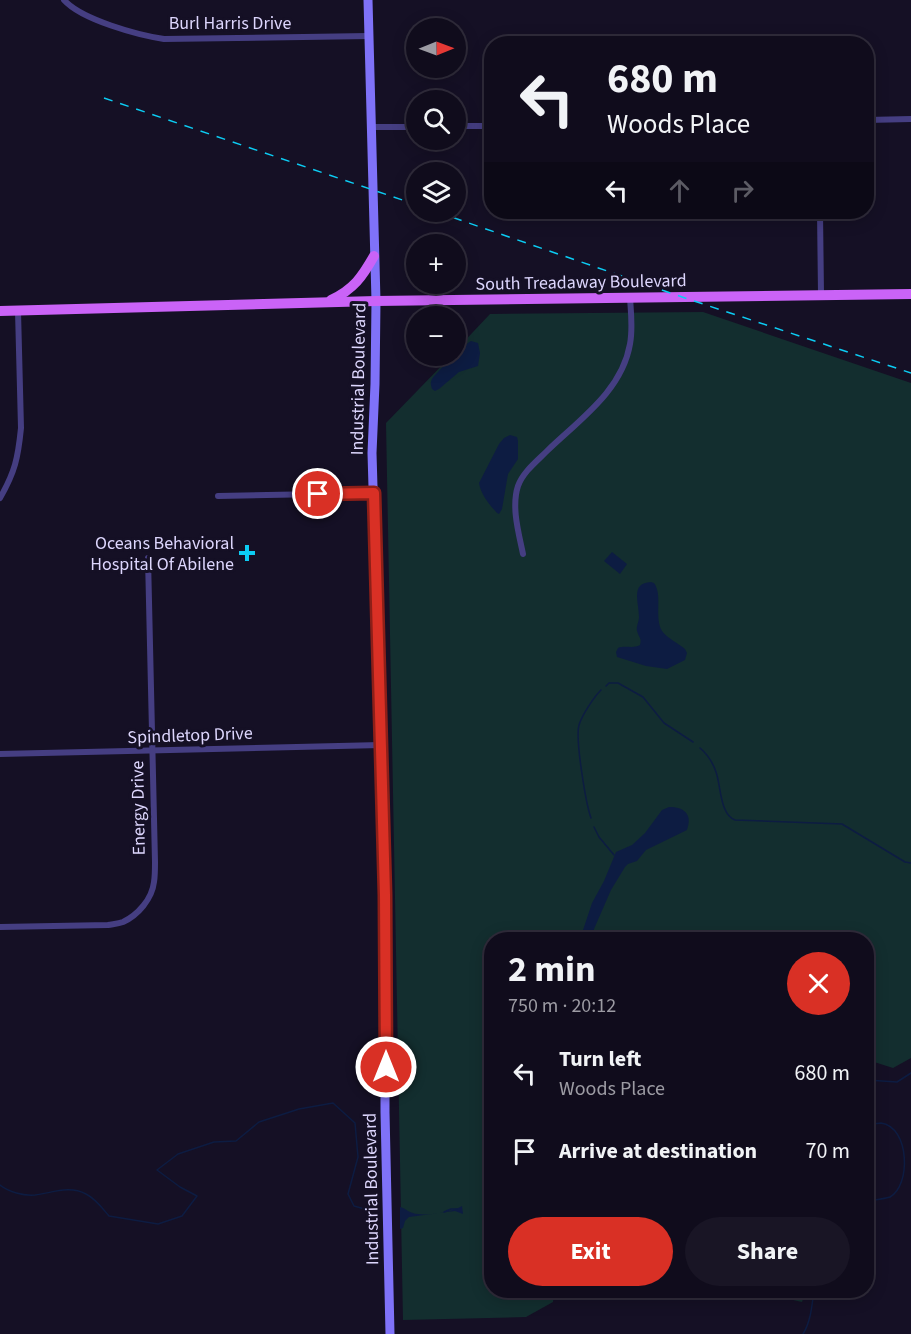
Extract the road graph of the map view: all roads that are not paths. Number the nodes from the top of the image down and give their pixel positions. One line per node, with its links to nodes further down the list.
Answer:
1 (64, 0): 3 (street, Burl Harris Drive)
2 (368, 0): 3 (main road, Industrial Boulevard)
3 (369, 36): 9 (main road, Industrial Boulevard)
4 (911, 119): 5 (street)
5 (874, 120)
6 (466, 126): 7 (street)
7 (484, 126)
8 (406, 127): 9 (street)
9 (371, 128): 11 (main road, Industrial Boulevard)
10 (820, 219): 12 (street)
11 (374, 256): 15 (main road, Industrial Boulevard); 16 (main road)
12 (821, 294): 13 (main road, South Treadaway Boulevard); 14 (main road, South Treadaway Boulevard)
13 (911, 294)
14 (630, 298): 15 (main road, South Treadaway Boulevard); 22 (street)
15 (376, 301): 16 (main road, South Treadaway Boulevard); 19 (main road, Industrial Boulevard)
16 (326, 302): 18 (main road, South Treadaway Boulevard)
17 (0, 311): 18 (main road, South Treadaway Boulevard)
18 (18, 311): 21 (street)
19 (374, 493): 20 (street); 24 (main road, Industrial Boulevard)
20 (218, 496)
21 (0, 498)
22 (523, 555)
23 (148, 558): 25 (street, Energy Drive)
24 (381, 745): 25 (street, Spindletop Drive); 28 (main road, Industrial Boulevard)
25 (152, 751): 26 (street, Spindletop Drive); 27 (street, Energy Drive)
26 (0, 754)
27 (0, 927)
28 (390, 1334)

